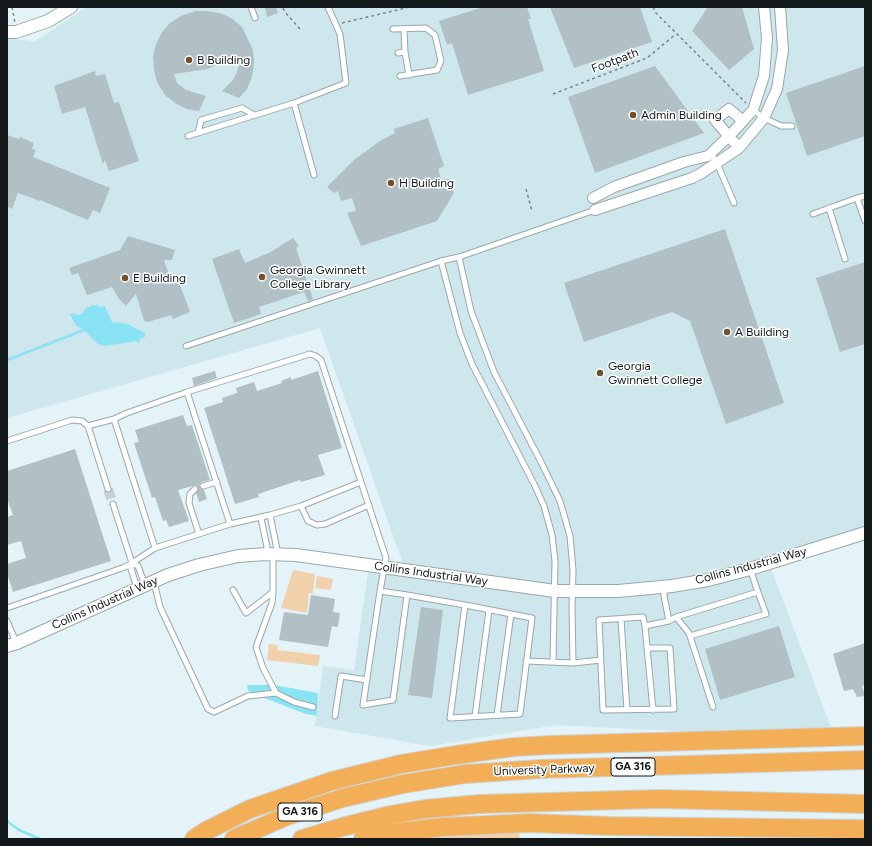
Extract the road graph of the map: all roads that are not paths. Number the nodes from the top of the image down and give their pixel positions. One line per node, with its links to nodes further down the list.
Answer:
1 (71, 7): 9 (street)
2 (251, 7): 6 (lane)
3 (328, 7): 14 (lane)
4 (764, 7): 15 (street)
5 (780, 7): 17 (street)
6 (255, 18)
7 (393, 29): 8 (lane)
8 (404, 29): 10 (lane); 12 (lane)
9 (7, 32)
10 (405, 52): 11 (lane); 12 (lane)
11 (398, 53)
12 (409, 75): 13 (lane)
13 (400, 76)
14 (294, 103): 16 (lane); 26 (lane)
15 (753, 110): 17 (lane); 18 (street)
16 (254, 115): 20 (lane); 20 (lane)
17 (764, 118): 19 (lane); 23 (street)
18 (743, 121): 22 (street); 22 (street)
19 (792, 126)
20 (198, 133): 21 (lane)
21 (188, 136)
22 (729, 136): 23 (street); 24 (street)
23 (739, 148): 25 (street)
24 (711, 154): 25 (lane); 28 (street)
25 (717, 163): 30 (lane); 32 (street)
26 (314, 175)
27 (865, 196): 29 (lane)
28 (593, 198)
29 (858, 198): 31 (lane); 34 (lane)
30 (734, 203)
31 (829, 208): 33 (lane); 36 (lane)
32 (595, 210): 35 (lane)
33 (812, 214)
34 (865, 221)
35 (459, 257): 37 (lane); 67 (lane)
36 (845, 259)
37 (441, 262): 38 (lane); 65 (lane)
38 (186, 346)
39 (187, 392): 40 (lane); 43 (lane); 44 (lane)
40 (114, 419): 41 (lane); 56 (lane)
41 (88, 426): 42 (lane); 46 (lane)
42 (7, 441)
43 (217, 482): 45 (lane); 53 (lane)
44 (361, 482): 49 (lane); 50 (lane)
45 (202, 486)
46 (108, 489)
47 (195, 489): 55 (lane)
48 (113, 504): 58 (lane)
49 (369, 505): 50 (lane); 59 (lane)
50 (301, 506): 51 (lane)
51 (270, 515): 52 (lane); 57 (lane)
52 (261, 518): 53 (lane); 57 (lane)
53 (230, 524): 55 (lane)
54 (865, 533): 60 (street, Collins Industrial Way)
55 (199, 534): 56 (lane)
56 (155, 548): 58 (lane)
57 (272, 554): 59 (street, Collins Industrial Way); 61 (street, Collins Industrial Way); 66 (lane)
58 (132, 563): 61 (lane); 61 (lane); 71 (lane)
59 (384, 568): 64 (lane); 65 (street, Collins Industrial Way)
60 (750, 569): 62 (street, Collins Industrial Way); 68 (lane)
61 (146, 585): 80 (street, Collins Industrial Way); 87 (lane)
62 (664, 587): 67 (street, Collins Industrial Way); 76 (lane)
63 (233, 590): 66 (lane)
64 (380, 591): 69 (lane); 86 (lane)
65 (555, 591): 67 (street, Collins Industrial Way); 84 (lane)
66 (273, 592): 87 (lane)
67 (572, 592): 85 (lane)
68 (758, 592): 74 (lane); 79 (lane)
69 (407, 595): 70 (lane); 86 (lane)
70 (465, 606): 72 (lane); 94 (lane)
71 (7, 608)
72 (489, 610): 73 (lane); 94 (lane)
73 (511, 614): 83 (lane); 92 (lane)
74 (676, 617): 76 (lane); 79 (lane)
75 (621, 618): 78 (lane); 82 (lane); 90 (lane)
76 (669, 621): 78 (lane)
77 (7, 622): 80 (lane)
78 (645, 626): 81 (lane)
79 (690, 636): 89 (lane)
80 (12, 644)
81 (648, 648): 91 (lane); 91 (lane)
82 (601, 660): 85 (lane); 90 (lane)
83 (526, 661): 84 (lane); 92 (lane)
84 (553, 662): 85 (lane)
85 (573, 663)
86 (367, 680): 93 (lane)
87 (276, 693): 88 (lane)
88 (313, 707)
89 (713, 707)
90 (627, 710): 91 (lane)
91 (653, 710)
92 (497, 715): 94 (lane)
93 (335, 716)
94 (475, 716)
95 (865, 736): 100 (highway)
96 (865, 760): 101 (highway, University Parkway / GA 316)
97 (865, 804): 102 (highway, GA 316)
98 (610, 826): 99 (highway); 103 (highway); 104 (highway)
99 (865, 829)
100 (194, 839)
101 (234, 839)
102 (302, 839)
103 (363, 839)
104 (801, 839)

